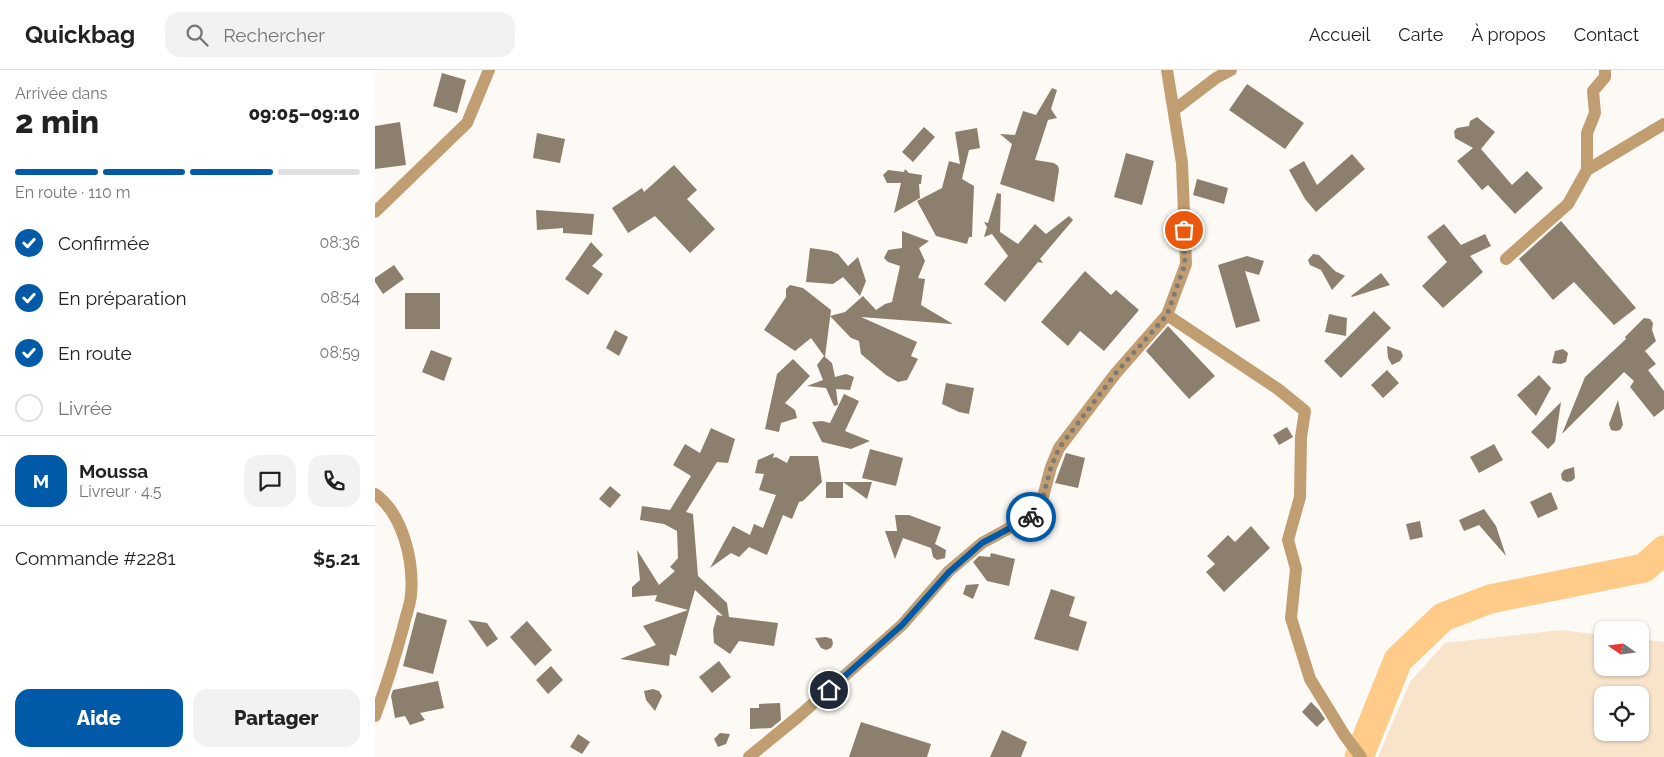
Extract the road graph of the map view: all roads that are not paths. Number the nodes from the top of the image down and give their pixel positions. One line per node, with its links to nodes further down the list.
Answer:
1 (489, 70): 8 (street)
2 (1167, 70): 5 (street)
3 (1231, 70): 5 (street)
4 (1605, 70): 7 (street)
5 (1174, 110): 10 (street)
6 (1664, 124): 7 (street)
7 (1587, 170): 9 (street)
8 (375, 212)
9 (1506, 259)
10 (1167, 315): 13 (street); 14 (street)
11 (375, 494): 12 (street)
12 (375, 716)
13 (749, 757)
14 (1361, 757)

